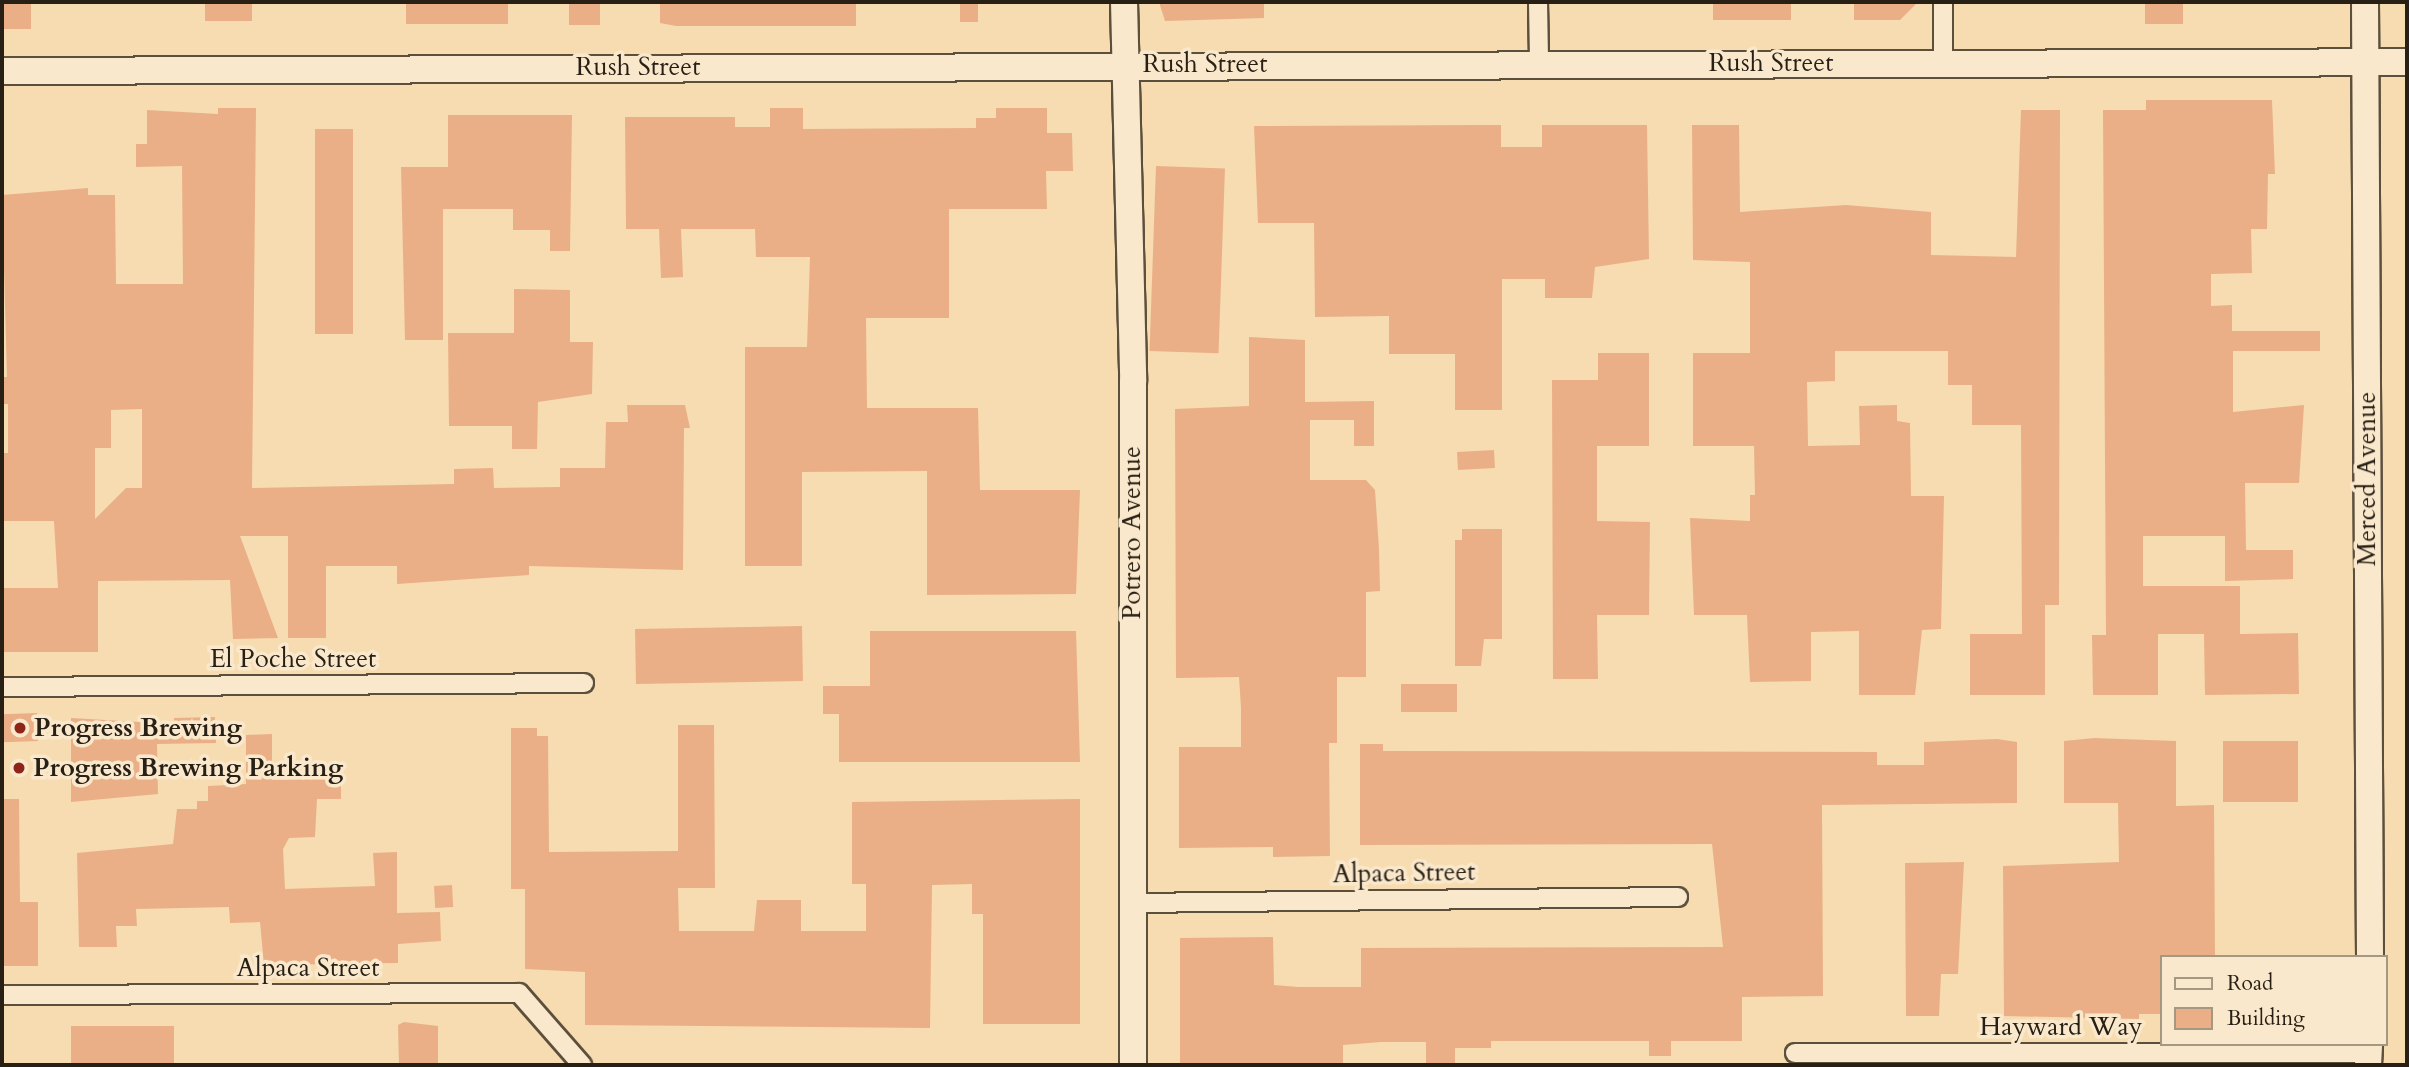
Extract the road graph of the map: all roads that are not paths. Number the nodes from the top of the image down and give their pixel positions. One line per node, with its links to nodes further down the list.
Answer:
1 (1124, 2): 9 (street, Potrero Avenue)
2 (1538, 2): 5 (street)
3 (1943, 2): 6 (street)
4 (2365, 2): 7 (street, Merced Avenue)
5 (1539, 62): 6 (street, Rush Street); 9 (street, Rush Street)
6 (1943, 62): 7 (street, Rush Street)
7 (2365, 62): 8 (street, Rush Street); 15 (street, Merced Avenue)
8 (2407, 62)
9 (1123, 64): 10 (street, Rush Street); 14 (street, Potrero Avenue)
10 (2, 71)
11 (584, 683): 12 (street, El Poche Street)
12 (2, 687)
13 (1678, 897): 14 (street, Alpaca Street)
14 (1131, 902): 20 (street, Potrero Avenue)
15 (2370, 955)
16 (2, 995): 19 (street, Alpaca Street)
17 (1796, 1053): 18 (street, Hayward Way)
18 (2369, 1054)
19 (582, 1065)
20 (1133, 1065)

